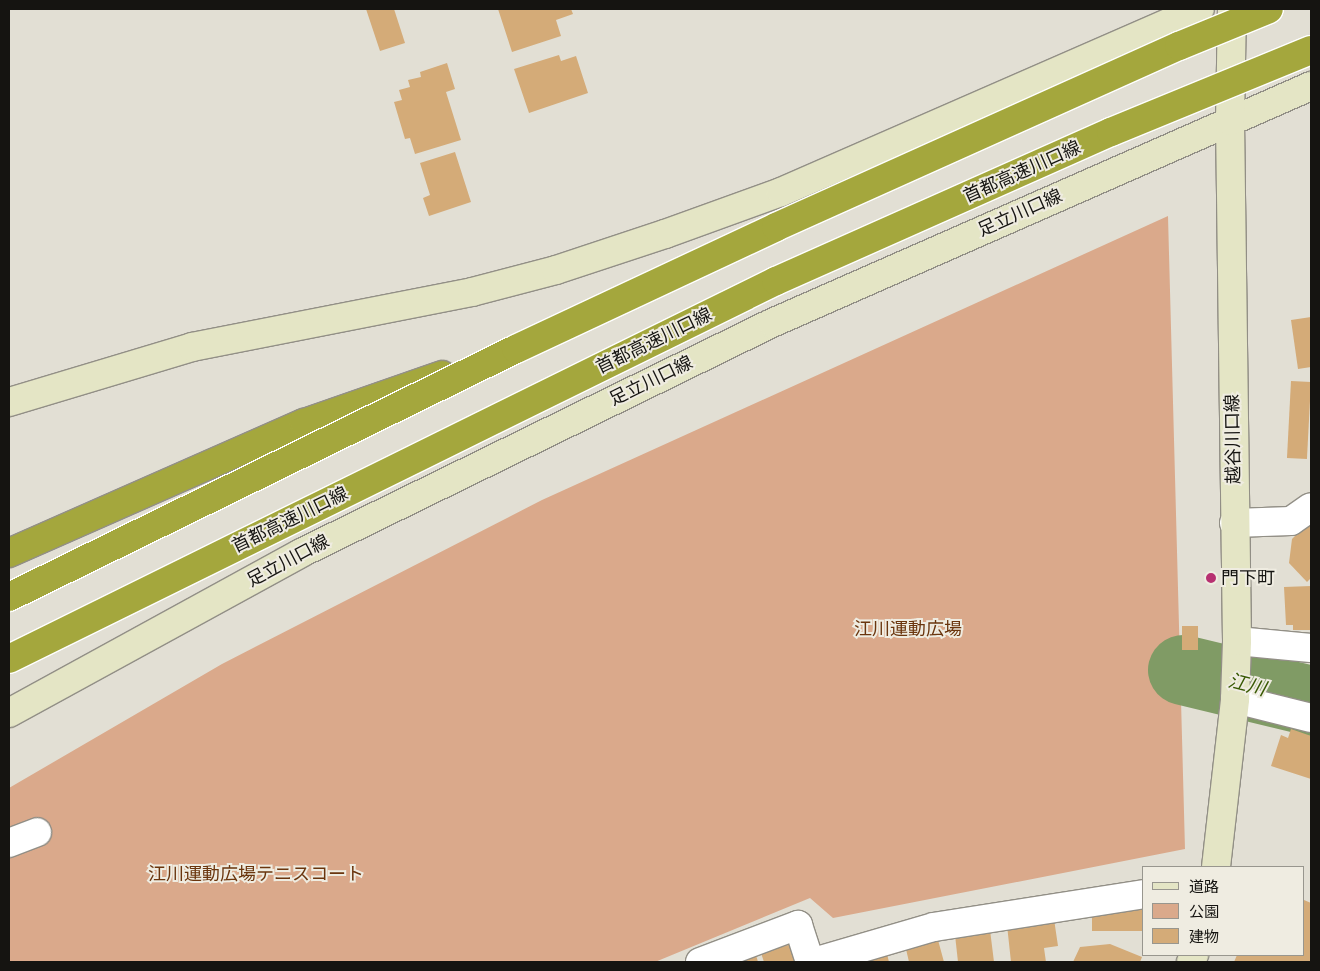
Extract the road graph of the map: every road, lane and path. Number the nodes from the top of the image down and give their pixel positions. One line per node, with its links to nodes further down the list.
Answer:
1 (1200, 9): 8 (main road)
2 (1232, 9): 6 (main road, 越谷川口線)
3 (1268, 9): 7 (highway, bridge)
4 (1311, 50): 15 (highway, 首都高速川口線, bridge)
5 (1311, 86): 6 (main road, 足立川口線)
6 (1230, 121): 10 (main road, 越谷川口線); 17 (main road, 足立川口線)
7 (516, 350): 11 (highway, bridge); 12 (highway, bridge)
8 (9, 402)
9 (1311, 507): 10 (street)
10 (1234, 523): 13 (main road, 越谷川口線)
11 (9, 552)
12 (9, 597)
13 (1237, 641): 14 (street); 16 (main road, 越谷川口線)
14 (1311, 648)
15 (9, 659)
16 (1236, 699): 18 (street); 21 (main road, 越谷川口線)
17 (9, 713)
18 (1311, 718)
19 (37, 832): 20 (street)
20 (9, 843)
21 (1216, 866)
22 (1142, 894): 25 (street)
23 (700, 962): 24 (street)
24 (810, 962)
25 (814, 962)

